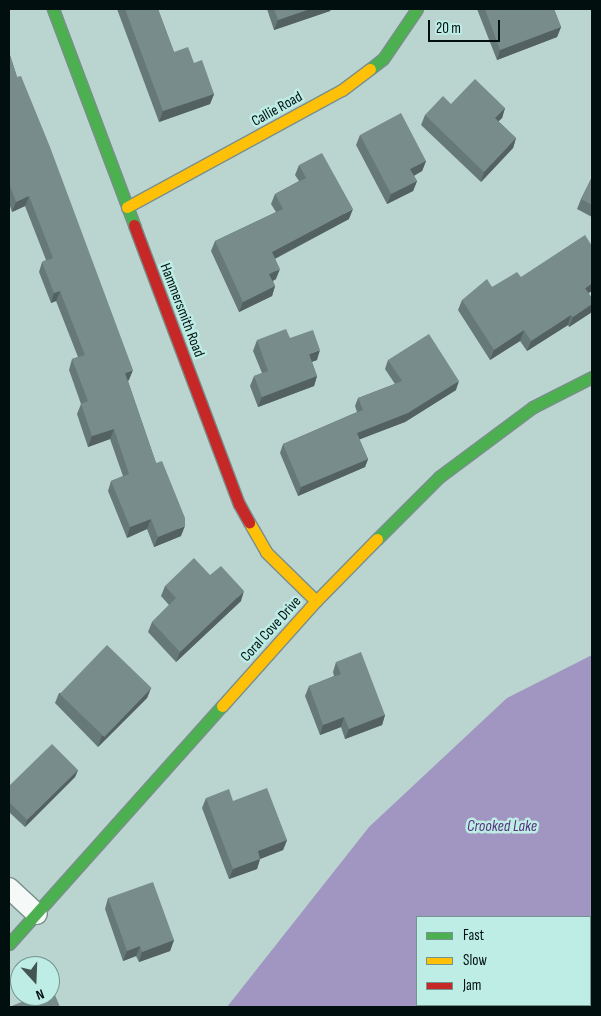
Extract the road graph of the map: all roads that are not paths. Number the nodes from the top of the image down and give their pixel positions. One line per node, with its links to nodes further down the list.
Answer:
1 (53, 9): 3 (street, Hammersmith Road)
2 (417, 9): 3 (street, Callie Road)
3 (127, 207): 5 (street, Hammersmith Road)
4 (592, 377): 5 (street, Coral Cove Drive)
5 (316, 601): 7 (street, Coral Cove Drive)
6 (9, 888): 7 (street)
7 (36, 914): 8 (street, Coral Cove Drive)
8 (9, 944)

